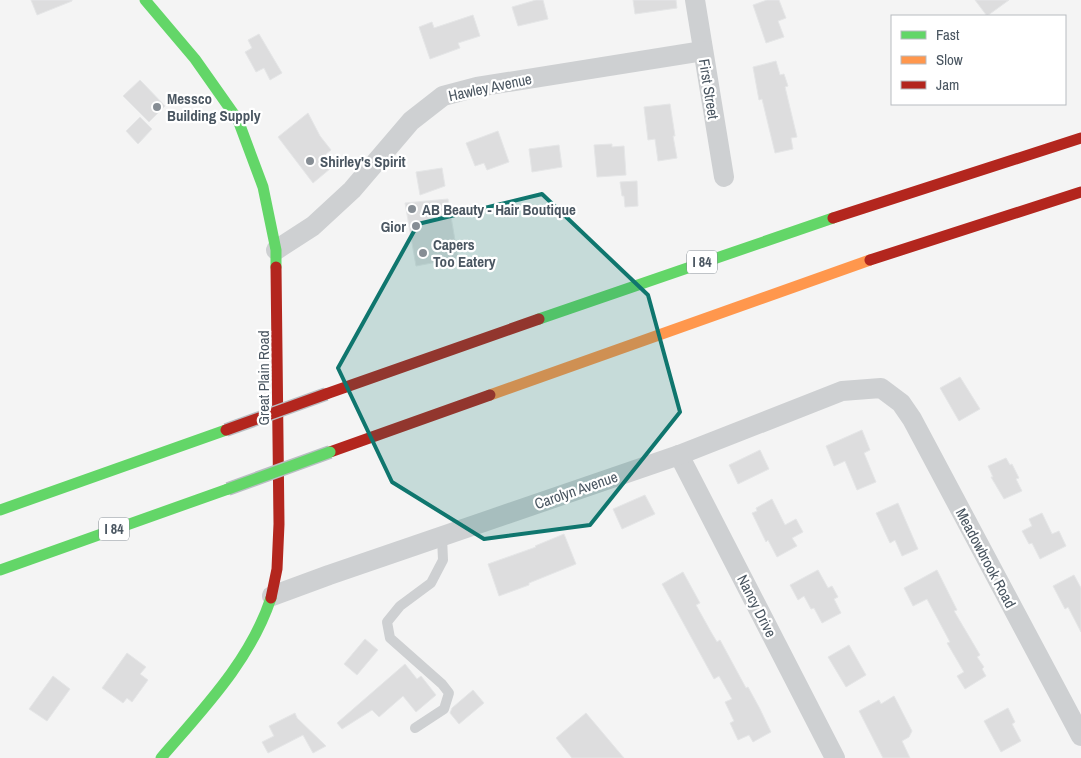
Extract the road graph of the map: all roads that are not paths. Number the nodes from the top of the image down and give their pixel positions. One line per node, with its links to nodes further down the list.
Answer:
1 (145, 0): 7 (main road, Great Plain Road)
2 (696, 0): 3 (street, First Street)
3 (703, 51): 5 (street, First Street); 7 (street, Hawley Avenue)
4 (1081, 138): 10 (main road, I 84, bridge)
5 (724, 177)
6 (1081, 192): 12 (main road, I 84, bridge)
7 (276, 250): 13 (main road, Great Plain Road)
8 (881, 388): 9 (street, Carolyn Avenue); 15 (street, Meadowbrook Road)
9 (680, 455): 11 (street, Carolyn Avenue); 17 (street, Nancy Drive)
10 (0, 510)
11 (442, 537): 13 (street, Carolyn Avenue); 14 (lane)
12 (0, 570)
13 (272, 596): 16 (main road, Great Plain Road)
14 (415, 728)
15 (1081, 736)
16 (161, 758)
17 (835, 758)

